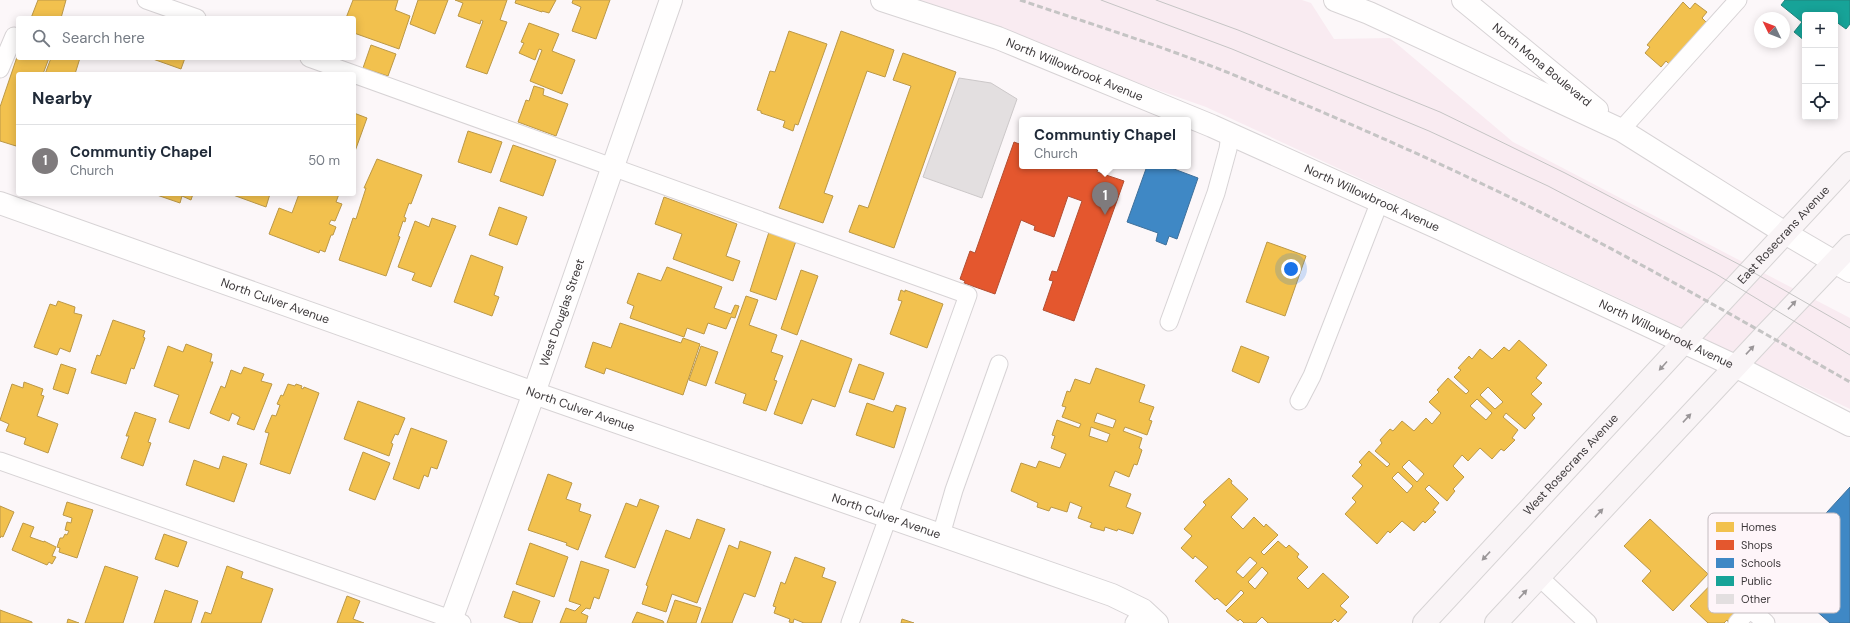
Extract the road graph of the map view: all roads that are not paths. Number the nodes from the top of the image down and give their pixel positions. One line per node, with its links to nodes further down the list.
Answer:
1 (146, 0): 7 (lane)
2 (671, 0): 19 (street, West Douglas Street)
3 (882, 0): 13 (street, North Willowbrook Avenue)
4 (1335, 0): 15 (street)
5 (1463, 0): 15 (street, North Mona Boulevard)
6 (1738, 0): 15 (lane)
7 (191, 16)
8 (14, 36): 10 (lane)
9 (315, 60): 11 (lane)
10 (0, 69)
11 (348, 72)
12 (356, 75): 19 (lane)
13 (1189, 117)
14 (1191, 118): 16 (street, North Willowbrook Avenue)
15 (1621, 130): 23 (street)
16 (1230, 134): 21 (street, North Willowbrook Avenue); 27 (lane)
17 (1850, 148): 20 (main road)
18 (1850, 163): 20 (main road, East Rosecrans Avenue)
19 (613, 166): 31 (street, West Douglas Street); 35 (lane)
20 (1816, 198): 23 (main road, East Rosecrans Avenue)
21 (1380, 202): 28 (street, North Willowbrook Avenue); 32 (lane)
22 (0, 203): 31 (street, North Culver Avenue)
23 (1785, 233): 25 (street); 26 (main road, East Rosecrans Avenue)
24 (1850, 246): 25 (main road)
25 (1842, 266): 30 (main road, one-way to 25)
26 (1718, 307): 28 (main road, West Rosecrans Avenue)
27 (1169, 322)
28 (1684, 343): 30 (street, North Willowbrook Avenue); 43 (main road, West Rosecrans Avenue, one-way to 43)
29 (999, 364): 36 (lane)
30 (1735, 366): 33 (street, North Willowbrook Avenue); 37 (main road, one-way to 30)
31 (534, 393): 35 (street, North Culver Avenue); 41 (street, West Douglas Street)
32 (1299, 401)
33 (1850, 425)
34 (0, 461): 41 (lane)
35 (888, 516): 36 (street, North Culver Avenue); 42 (lane)
36 (941, 535): 40 (street, North Culver Avenue)
37 (1539, 577): 44 (main road, one-way to 37); 45 (lane)
38 (1747, 613): 46 (lane)
39 (1755, 613): 47 (lane)
40 (1145, 619)
41 (454, 622)
42 (850, 623)
43 (1424, 623)
44 (1496, 623)
45 (1588, 623)
46 (1738, 623)
47 (1766, 623)

